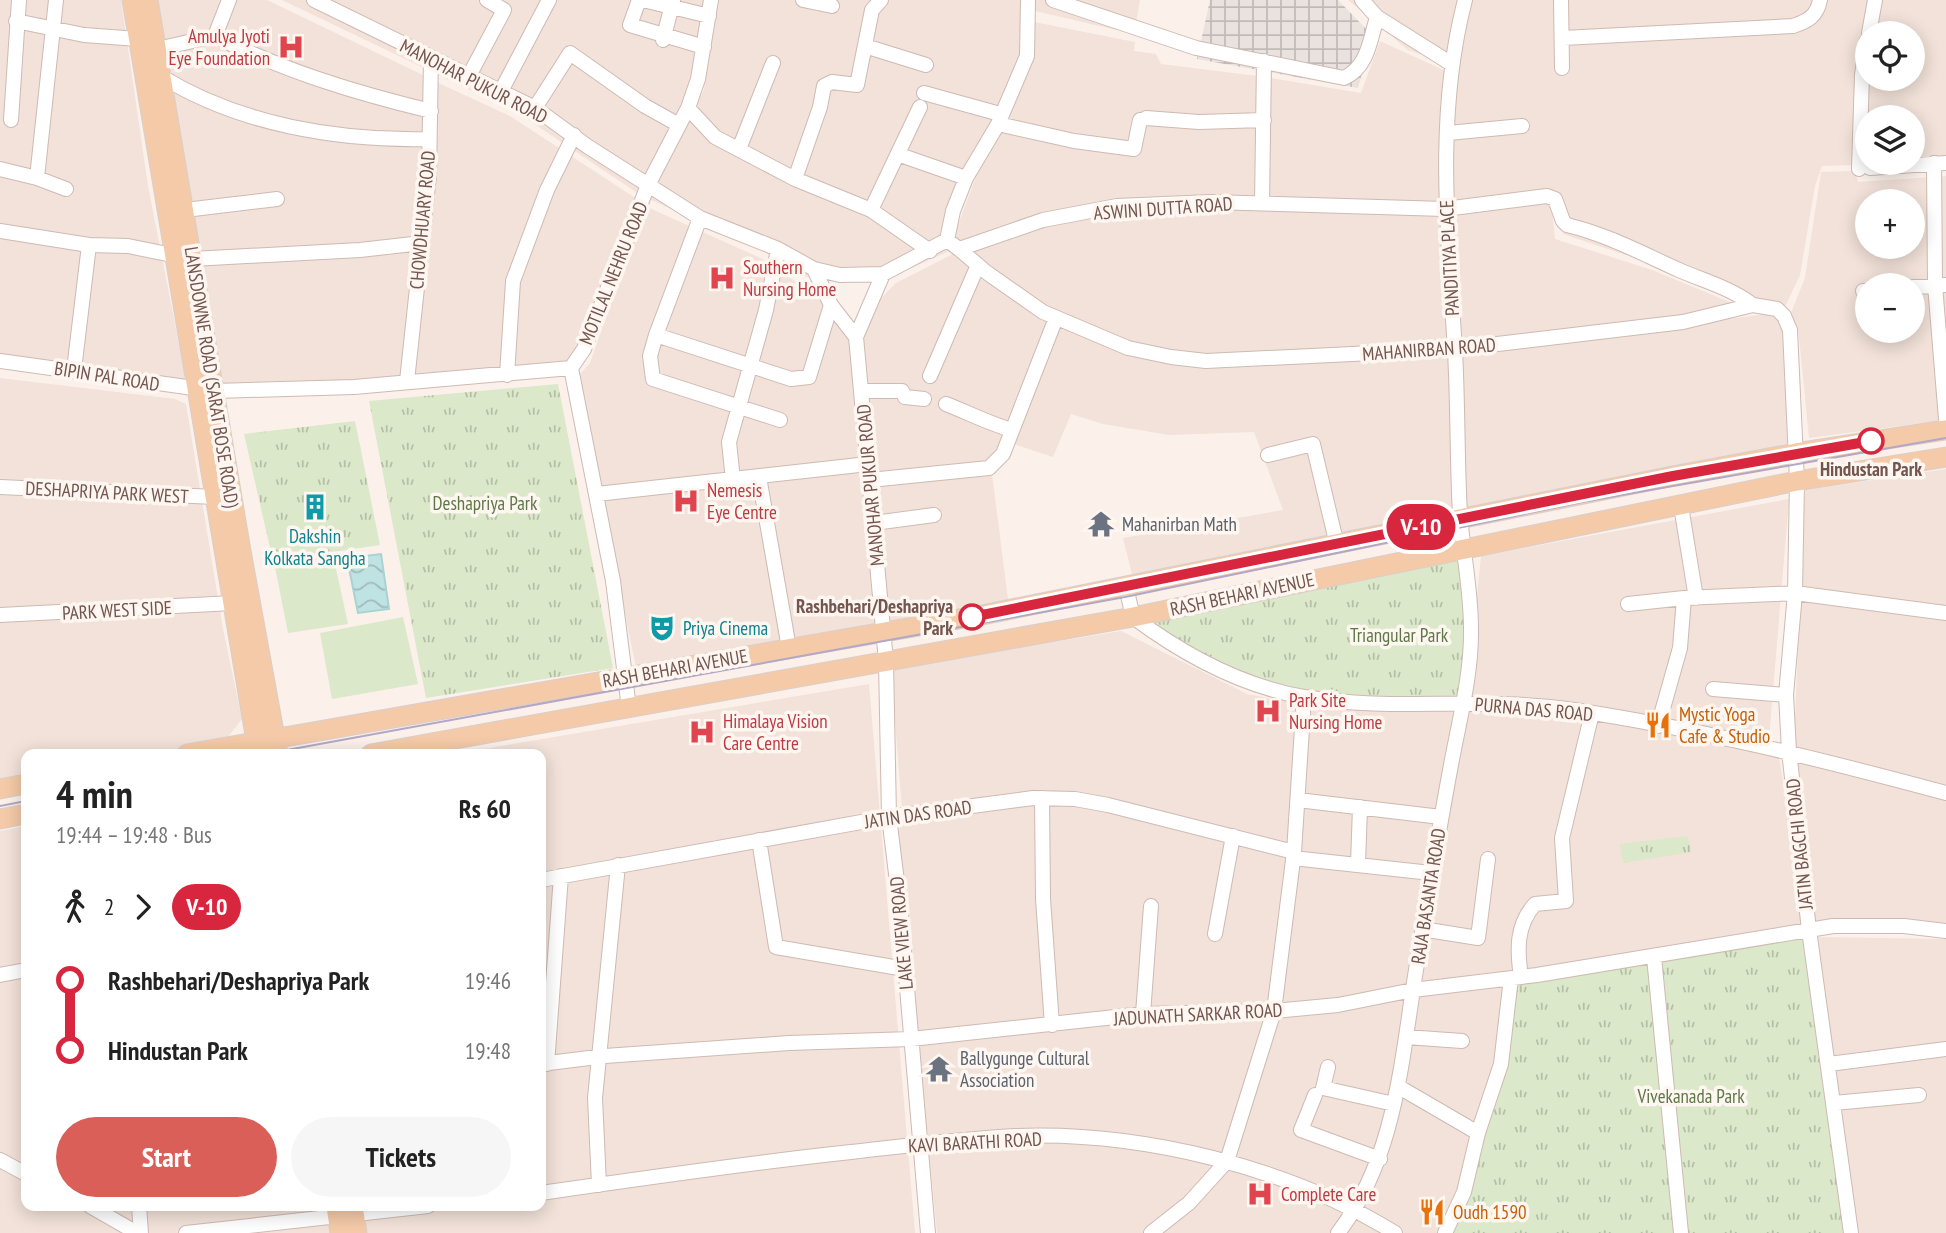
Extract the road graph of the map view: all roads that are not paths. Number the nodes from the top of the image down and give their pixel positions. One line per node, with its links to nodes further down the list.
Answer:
1 (19, 0): 24 (street)
2 (56, 0): 26 (street)
3 (132, 0): 30 (main road, LANSDOWNE ROAD (SARAT BOSE ROAD))
4 (148, 0): 33 (main road, LANSDOWNE ROAD (SARAT BOSE ROAD))
5 (229, 0): 27 (street)
6 (314, 0): 34 (street, MANOHAR PUKUR ROAD)
7 (487, 0): 40 (street)
8 (549, 0): 42 (street)
9 (641, 0): 20 (street); 28 (street)
10 (711, 0): 22 (street, MOTILAL NEHRU ROAD)
11 (803, 0): 21 (street)
12 (881, 0): 31 (street)
13 (1028, 0): 47 (street)
14 (1053, 0): 35 (street)
15 (1362, 0): 23 (street)
16 (1465, 0): 37 (street, PANDITIYA PLACE)
17 (1561, 0): 29 (street)
18 (1820, 0): 29 (street)
19 (1875, 0): 25 (street)
20 (673, 4): 22 (street); 28 (street)
21 (832, 6)
22 (709, 16): 32 (street, MOTILAL NEHRU ROAD)
23 (1377, 17): 35 (street); 37 (street)
24 (16, 21): 26 (street); 48 (street)
25 (1871, 21)
26 (53, 27): 30 (street); 59 (street)
27 (215, 36): 33 (street); 46 (street)
28 (663, 38): 32 (street)
29 (1563, 38): 39 (street)
30 (138, 39): 77 (main road, LANSDOWNE ROAD (SARAT BOSE ROAD))
31 (865, 46): 38 (street); 61 (street)
32 (704, 47): 45 (street, MOTILAL NEHRU ROAD)
33 (157, 49): 41 (main road, LANSDOWNE ROAD (SARAT BOSE ROAD))
34 (431, 58): 40 (street, MANOHAR PUKUR ROAD); 46 (street, CHOWDHUARY ROAD)
35 (1264, 61): 49 (street)
36 (772, 63): 55 (street)
37 (1450, 63): 52 (street, PANDITIYA PLACE)
38 (926, 65)
39 (1562, 68)
40 (470, 74): 42 (street, MANOHAR PUKUR ROAD)
41 (162, 78): 54 (street); 67 (main road, LANSDOWNE ROAD (SARAT BOSE ROAD))
42 (502, 91): 44 (street, MANOHAR PUKUR ROAD)
43 (1862, 91): 57 (street)
44 (535, 108): 50 (street); 53 (street, MANOHAR PUKUR ROAD)
45 (688, 108): 50 (street, MOTILAL NEHRU ROAD); 55 (street)
46 (431, 111): 54 (street, CHOWDHUARY ROAD)
47 (999, 119): 49 (street); 56 (street); 60 (street)
48 (11, 120)
49 (1264, 120): 65 (street)
50 (679, 125): 62 (street, MOTILAL NEHRU ROAD)
51 (1522, 126): 52 (street)
52 (1448, 133): 66 (street, PANDITIYA PLACE)
53 (574, 135): 62 (street, MANOHAR PUKUR ROAD); 92 (street)
54 (429, 139): 72 (street, CHOWDHUARY ROAD)
55 (739, 149): 61 (street)
56 (900, 155): 60 (street); 68 (street)
57 (1940, 163): 81 (street)
58 (0, 169): 59 (street)
59 (37, 178): 63 (street)
60 (966, 178): 71 (street)
61 (795, 179): 68 (street)
62 (648, 185): 69 (street, MANOHAR PUKUR ROAD); 90 (street, MOTILAL NEHRU ROAD)
63 (66, 189)
64 (277, 200): 67 (street)
65 (1262, 203): 66 (street, ASWINI DUTTA ROAD); 75 (street, ASWINI DUTTA ROAD)
66 (1445, 209): 83 (street, ASWINI DUTTA ROAD); 87 (street, PANDITIYA PLACE)
67 (184, 210): 77 (main road, LANSDOWNE ROAD (SARAT BOSE ROAD))
68 (872, 210): 76 (street)
69 (701, 218): 74 (street, MANOHAR PUKUR ROAD); 85 (street)
70 (0, 231): 73 (street)
71 (947, 240): 75 (street); 76 (street)
72 (422, 243): 77 (street); 94 (street, CHOWDHUARY ROAD)
73 (89, 245): 77 (street); 91 (street)
74 (778, 249): 79 (street, MANOHAR PUKUR ROAD); 89 (street)
75 (959, 249): 78 (street, MAHANIRBAN ROAD)
76 (930, 251): 80 (street)
77 (183, 257): 95 (main road, LANSDOWNE ROAD (SARAT BOSE ROAD))
78 (978, 265): 84 (street, MAHANIRBAN ROAD); 93 (street)
79 (814, 269): 80 (street, MANOHAR PUKUR ROAD); 82 (street)
80 (883, 274): 86 (street)
81 (1940, 285): 100 (street)
82 (831, 305): 86 (street); 89 (street)
83 (1753, 305): 87 (street, MAHANIRBAN ROAD); 104 (street)
84 (1056, 318): 87 (street, MAHANIRBAN ROAD); 102 (street)
85 (656, 335): 89 (street); 99 (street)
86 (856, 337): 96 (street, MANOHAR PUKUR ROAD)
87 (1455, 349): 117 (street, PANDITIYA PLACE)
88 (0, 360): 91 (street, BIPIN PAL ROAD)
89 (751, 366): 99 (street)
90 (571, 368): 92 (street, MOTILAL NEHRU ROAD); 113 (street)
91 (74, 370): 95 (street, BIPIN PAL ROAD)
92 (507, 375): 94 (street, MOTILAL NEHRU ROAD)
93 (930, 376)
94 (407, 381): 95 (street, MOTILAL NEHRU ROAD)
95 (205, 390): 114 (main road, LANSDOWNE ROAD (SARAT BOSE ROAD)); 140 (main road, LANSDOWNE ROAD (SARAT BOSE ROAD))
96 (861, 391): 97 (street); 107 (street, MANOHAR PUKUR ROAD)
97 (924, 399)
98 (946, 404): 102 (street)
99 (738, 406): 101 (street); 109 (street)
100 (1946, 419)
101 (780, 420)
102 (1012, 429): 110 (street)
103 (1946, 430): 104 (main road, RASH BEHARI AVENUE)
104 (1796, 453): 111 (street, JATIN BAGCHI ROAD); 117 (main road, RASH BEHARI AVENUE)
105 (1268, 455): 119 (street)
106 (1946, 457): 111 (main road, RASH BEHARI AVENUE)
107 (868, 464): 108 (street); 110 (street, MANOHAR PUKUR ROAD)
108 (759, 477): 109 (street); 130 (street)
109 (733, 480): 113 (street)
110 (870, 480): 118 (street, MANOHAR PUKUR ROAD)
111 (1797, 481): 115 (main road, RASH BEHARI AVENUE); 122 (street, JATIN BAGCHI ROAD)
112 (0, 487): 114 (street, DESHAPRIYA PARK WEST)
113 (597, 494): 132 (street)
114 (215, 497): 124 (main road, LANSDOWNE ROAD (SARAT BOSE ROAD))
115 (1681, 506): 120 (main road, RASH BEHARI AVENUE); 123 (street)
116 (934, 515): 118 (street)
117 (1460, 518): 119 (main road, RASH BEHARI AVENUE); 120 (street, PANDITIYA PLACE)
118 (874, 523): 129 (street, MANOHAR PUKUR ROAD)
119 (1337, 545): 121 (main road, RASH BEHARI AVENUE)
120 (1466, 547): 128 (main road, RASH BEHARI AVENUE); 136 (street, RAJA BASANTA ROAD)
121 (1126, 587): 128 (street); 129 (main road, RASH BEHARI AVENUE)
122 (1795, 593): 123 (street); 126 (street); 134 (street, JATIN BAGCHI ROAD)
123 (1690, 598): 125 (street); 139 (street)
124 (233, 603): 127 (street, PARK WEST SIDE); 140 (main road, LANSDOWNE ROAD (SARAT BOSE ROAD))
125 (1628, 604)
126 (1946, 614)
127 (0, 615)
128 (1132, 617): 131 (main road, RASH BEHARI AVENUE); 135 (street, PURNA DAS ROAD)
129 (883, 633): 130 (main road, RASH BEHARI AVENUE); 131 (street, LAKE VIEW ROAD)
130 (789, 648): 132 (main road, RASH BEHARI AVENUE)
131 (886, 661): 137 (main road, RASH BEHARI AVENUE); 151 (street, LAKE VIEW ROAD)
132 (625, 676): 137 (street); 140 (main road, RASH BEHARI AVENUE)
133 (1713, 689): 134 (street)
134 (1786, 695): 143 (street, JATIN BAGCHI ROAD)
135 (1304, 697): 136 (street, PURNA DAS ROAD); 148 (street)
136 (1463, 702): 138 (street, PURNA DAS ROAD); 152 (street, RAJA BASANTA ROAD)
137 (629, 708): 142 (main road, RASH BEHARI AVENUE)
138 (1592, 713): 139 (street, PURNA DAS ROAD); 172 (street)
139 (1658, 726): 143 (street, PURNA DAS ROAD)
140 (267, 747): 141 (main road, RASH BEHARI AVENUE)
141 (244, 749)
142 (399, 749)
143 (1789, 751): 146 (street, PURNA DAS ROAD); 165 (street, JATIN BAGCHI ROAD)
144 (21, 785): 145 (main road)
145 (0, 789)
146 (1946, 793)
147 (1042, 798): 151 (street, JATIN DAS ROAD); 154 (street, JATIN DAS ROAD); 176 (street)
148 (1298, 800): 149 (street); 156 (street)
149 (1360, 807): 152 (street); 158 (street)
150 (21, 815): 153 (main road)
151 (889, 817): 155 (street, JATIN DAS ROAD); 169 (street, LAKE VIEW ROAD)
152 (1441, 817): 160 (street, RAJA BASANTA ROAD)
153 (0, 819)
154 (1233, 836): 156 (street, JATIN DAS ROAD); 167 (street)
155 (759, 840): 159 (street, JATIN DAS ROAD); 169 (street)
156 (1294, 855): 158 (street, JATIN DAS ROAD); 174 (street)
157 (1488, 859): 164 (street)
158 (1358, 864): 160 (street, JATIN DAS ROAD)
159 (618, 865): 161 (street, JATIN DAS ROAD); 182 (street)
160 (1431, 873): 164 (street, RAJA BASANTA ROAD)
161 (561, 876): 162 (street, JATIN DAS ROAD); 180 (street)
162 (546, 879)
163 (1151, 906): 175 (street)
164 (1422, 929): 173 (street, RAJA BASANTA ROAD)
165 (1809, 930): 166 (street, JADUNATH SARKAR ROAD); 168 (street, JADUNATH SARKAR ROAD); 184 (street, JATIN BAGCHI ROAD)
166 (1946, 932)
167 (1215, 934)
168 (1654, 957): 172 (street, JADUNATH SARKAR ROAD); 211 (street)
169 (905, 969): 178 (street, LAKE VIEW ROAD)
170 (21, 971): 171 (street)
171 (0, 975)
172 (1516, 978): 173 (street, JADUNATH SARKAR ROAD); 191 (street)
173 (1413, 990): 174 (street, JADUNATH SARKAR ROAD); 177 (street, RAJA BASANTA ROAD)
174 (1274, 1011): 175 (street, JADUNATH SARKAR ROAD); 195 (street)
175 (1143, 1014): 176 (street, JADUNATH SARKAR ROAD)
176 (1052, 1025): 178 (street, JADUNATH SARKAR ROAD)
177 (1406, 1037): 179 (street); 186 (street, RAJA BASANTA ROAD)
178 (911, 1039): 182 (street, JADUNATH SARKAR ROAD); 192 (street, LAKE VIEW ROAD)
179 (1462, 1041)
180 (546, 1042)
181 (1946, 1049): 184 (street)
182 (598, 1057): 183 (street, JADUNATH SARKAR ROAD); 197 (street)
183 (546, 1064)
184 (1829, 1064): 189 (street, JATIN BAGCHI ROAD)
185 (1328, 1068): 190 (street)
186 (1399, 1087): 190 (street, RAJA BASANTA ROAD); 191 (street)
187 (1315, 1095): 193 (street)
188 (1919, 1095): 189 (street)
189 (1834, 1103): 212 (street, JATIN BAGCHI ROAD)
190 (1394, 1104): 193 (street, RAJA BASANTA ROAD)
191 (1478, 1133): 210 (street)
192 (919, 1145): 195 (street, KAVI BARATHI ROAD); 197 (street, KAVI BARATHI ROAD); 206 (street, LAKE VIEW ROAD)
193 (1380, 1159): 202 (street, RAJA BASANTA ROAD)
194 (0, 1160): 196 (street)
195 (1227, 1161): 202 (street, KAVI BARATHI ROAD); 207 (street)
196 (21, 1171)
197 (599, 1185): 198 (street, KAVI BARATHI ROAD)
198 (546, 1192)
199 (99, 1211): 204 (street)
200 (139, 1211): 204 (street)
201 (394, 1211): 203 (street)
202 (1355, 1211): 208 (street, RAJA BASANTA ROAD); 209 (street, KAVI BARATHI ROAD)
203 (346, 1218): 205 (street)
204 (139, 1233)
205 (186, 1233)
206 (928, 1233)
207 (1151, 1233)
208 (1338, 1233)
209 (1395, 1233)
210 (1445, 1233)
211 (1681, 1233)
212 (1851, 1233)

